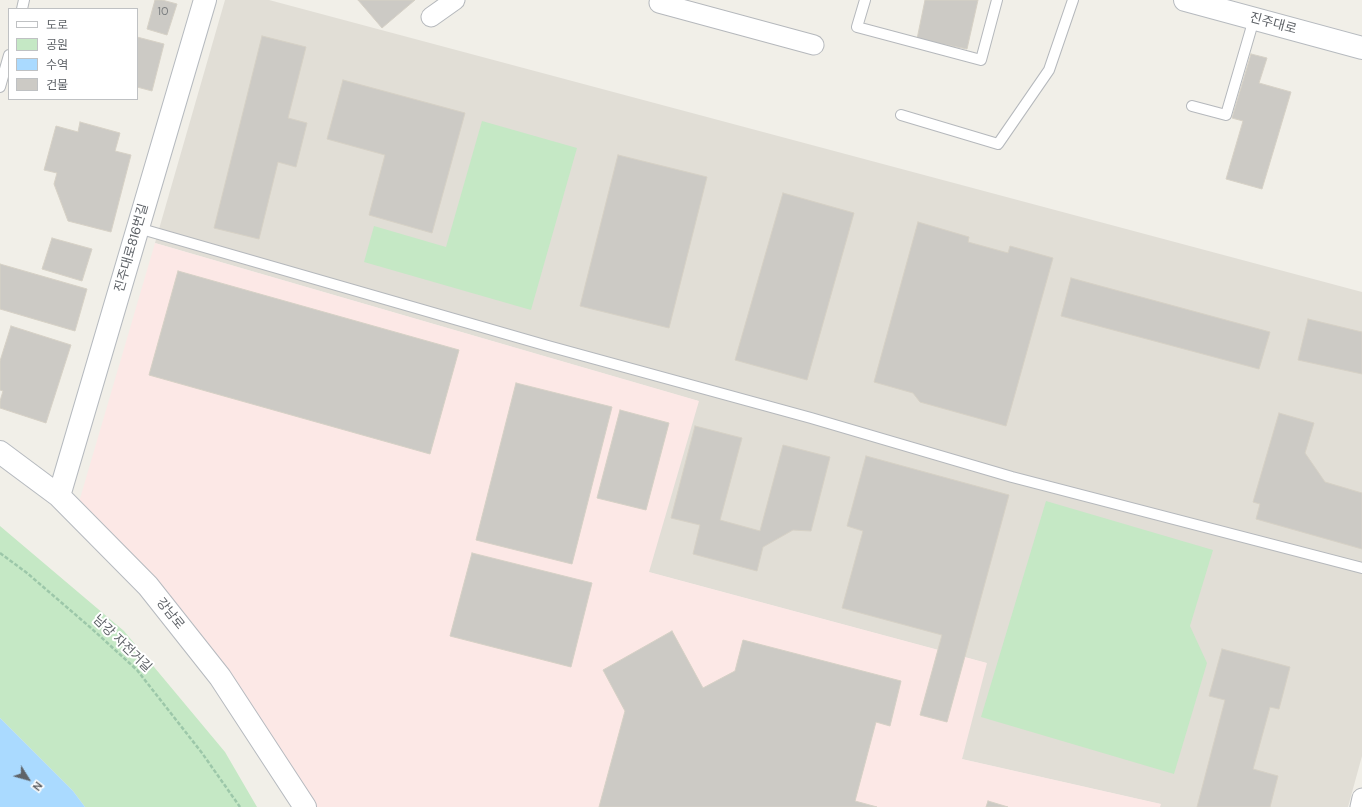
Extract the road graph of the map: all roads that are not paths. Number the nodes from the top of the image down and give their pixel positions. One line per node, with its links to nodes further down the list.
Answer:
1 (205, 0): 16 (street, 진주대로816번길)
2 (455, 0): 8 (street)
3 (663, 0): 10 (street)
4 (865, 0): 5 (lane)
5 (997, 0)
6 (1073, 0): 15 (lane)
7 (1185, 0): 9 (street, 진주대로)
8 (431, 17)
9 (1254, 19): 11 (street, 진주대로); 14 (lane)
10 (814, 45)
11 (1362, 48)
12 (8, 58): 13 (lane)
13 (0, 85)
14 (1192, 106)
15 (901, 115)
16 (138, 228): 18 (street, 진주대로816번길); 19 (lane)
17 (0, 452): 18 (street, 강남로)
18 (59, 496): 21 (street, 강남로)
19 (1362, 568)
20 (1362, 798): 22 (street)
21 (305, 807)
22 (1360, 807)

